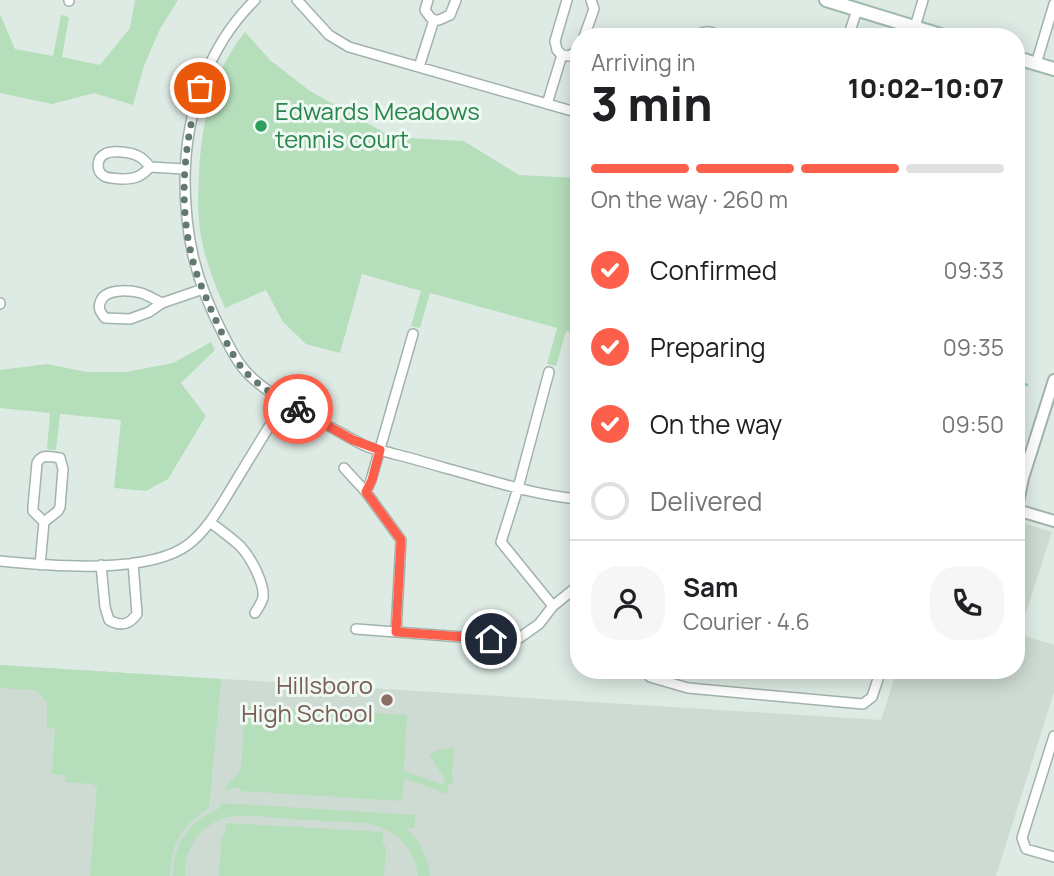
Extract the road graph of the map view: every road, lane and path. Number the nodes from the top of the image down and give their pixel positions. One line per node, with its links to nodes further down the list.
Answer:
1 (255, 0): 25 (street)
2 (297, 0): 20 (street)
3 (428, 0): 11 (street)
4 (456, 0): 11 (street)
5 (568, 0): 16 (street)
6 (591, 0): 13 (street)
7 (826, 0): 10 (main road)
8 (923, 0): 12 (street)
9 (1054, 4): 19 (street)
10 (857, 10): 12 (main road); 14 (street)
11 (434, 20): 20 (street)
12 (915, 27): 15 (main road)
13 (587, 28)
14 (851, 28)
15 (918, 28)
16 (562, 55): 17 (street); 22 (street)
17 (570, 55)
18 (1025, 61): 19 (main road)
19 (1036, 64): 21 (main road)
20 (419, 67): 22 (street)
21 (1054, 69)
22 (547, 104): 23 (street)
23 (570, 110)
24 (150, 167): 24 (street); 25 (street)
25 (185, 169): 26 (street)
26 (203, 289): 27 (street); 31 (street)
27 (162, 303): 27 (street)
28 (413, 334): 32 (street)
29 (549, 372): 35 (street)
30 (1054, 380): 34 (street)
31 (285, 401): 32 (street); 41 (street)
32 (380, 450): 35 (street); 36 (street)
33 (344, 468): 36 (street)
34 (1025, 472)
35 (518, 488): 37 (street); 47 (street)
36 (366, 492): 50 (street)
37 (570, 498)
38 (1025, 512): 39 (street)
39 (1054, 521)
40 (44, 522): 40 (street); 44 (street)
41 (210, 522): 43 (street); 48 (street)
42 (0, 561): 44 (street)
43 (133, 563): 45 (street); 45 (street)
44 (40, 565): 45 (street)
45 (101, 565)
46 (570, 593): 47 (street)
47 (553, 607): 50 (street)
48 (255, 613)
49 (356, 629): 50 (street)
50 (396, 632)
51 (657, 679): 52 (street)
52 (878, 679)
53 (1054, 736): 54 (street)
54 (1054, 857)

